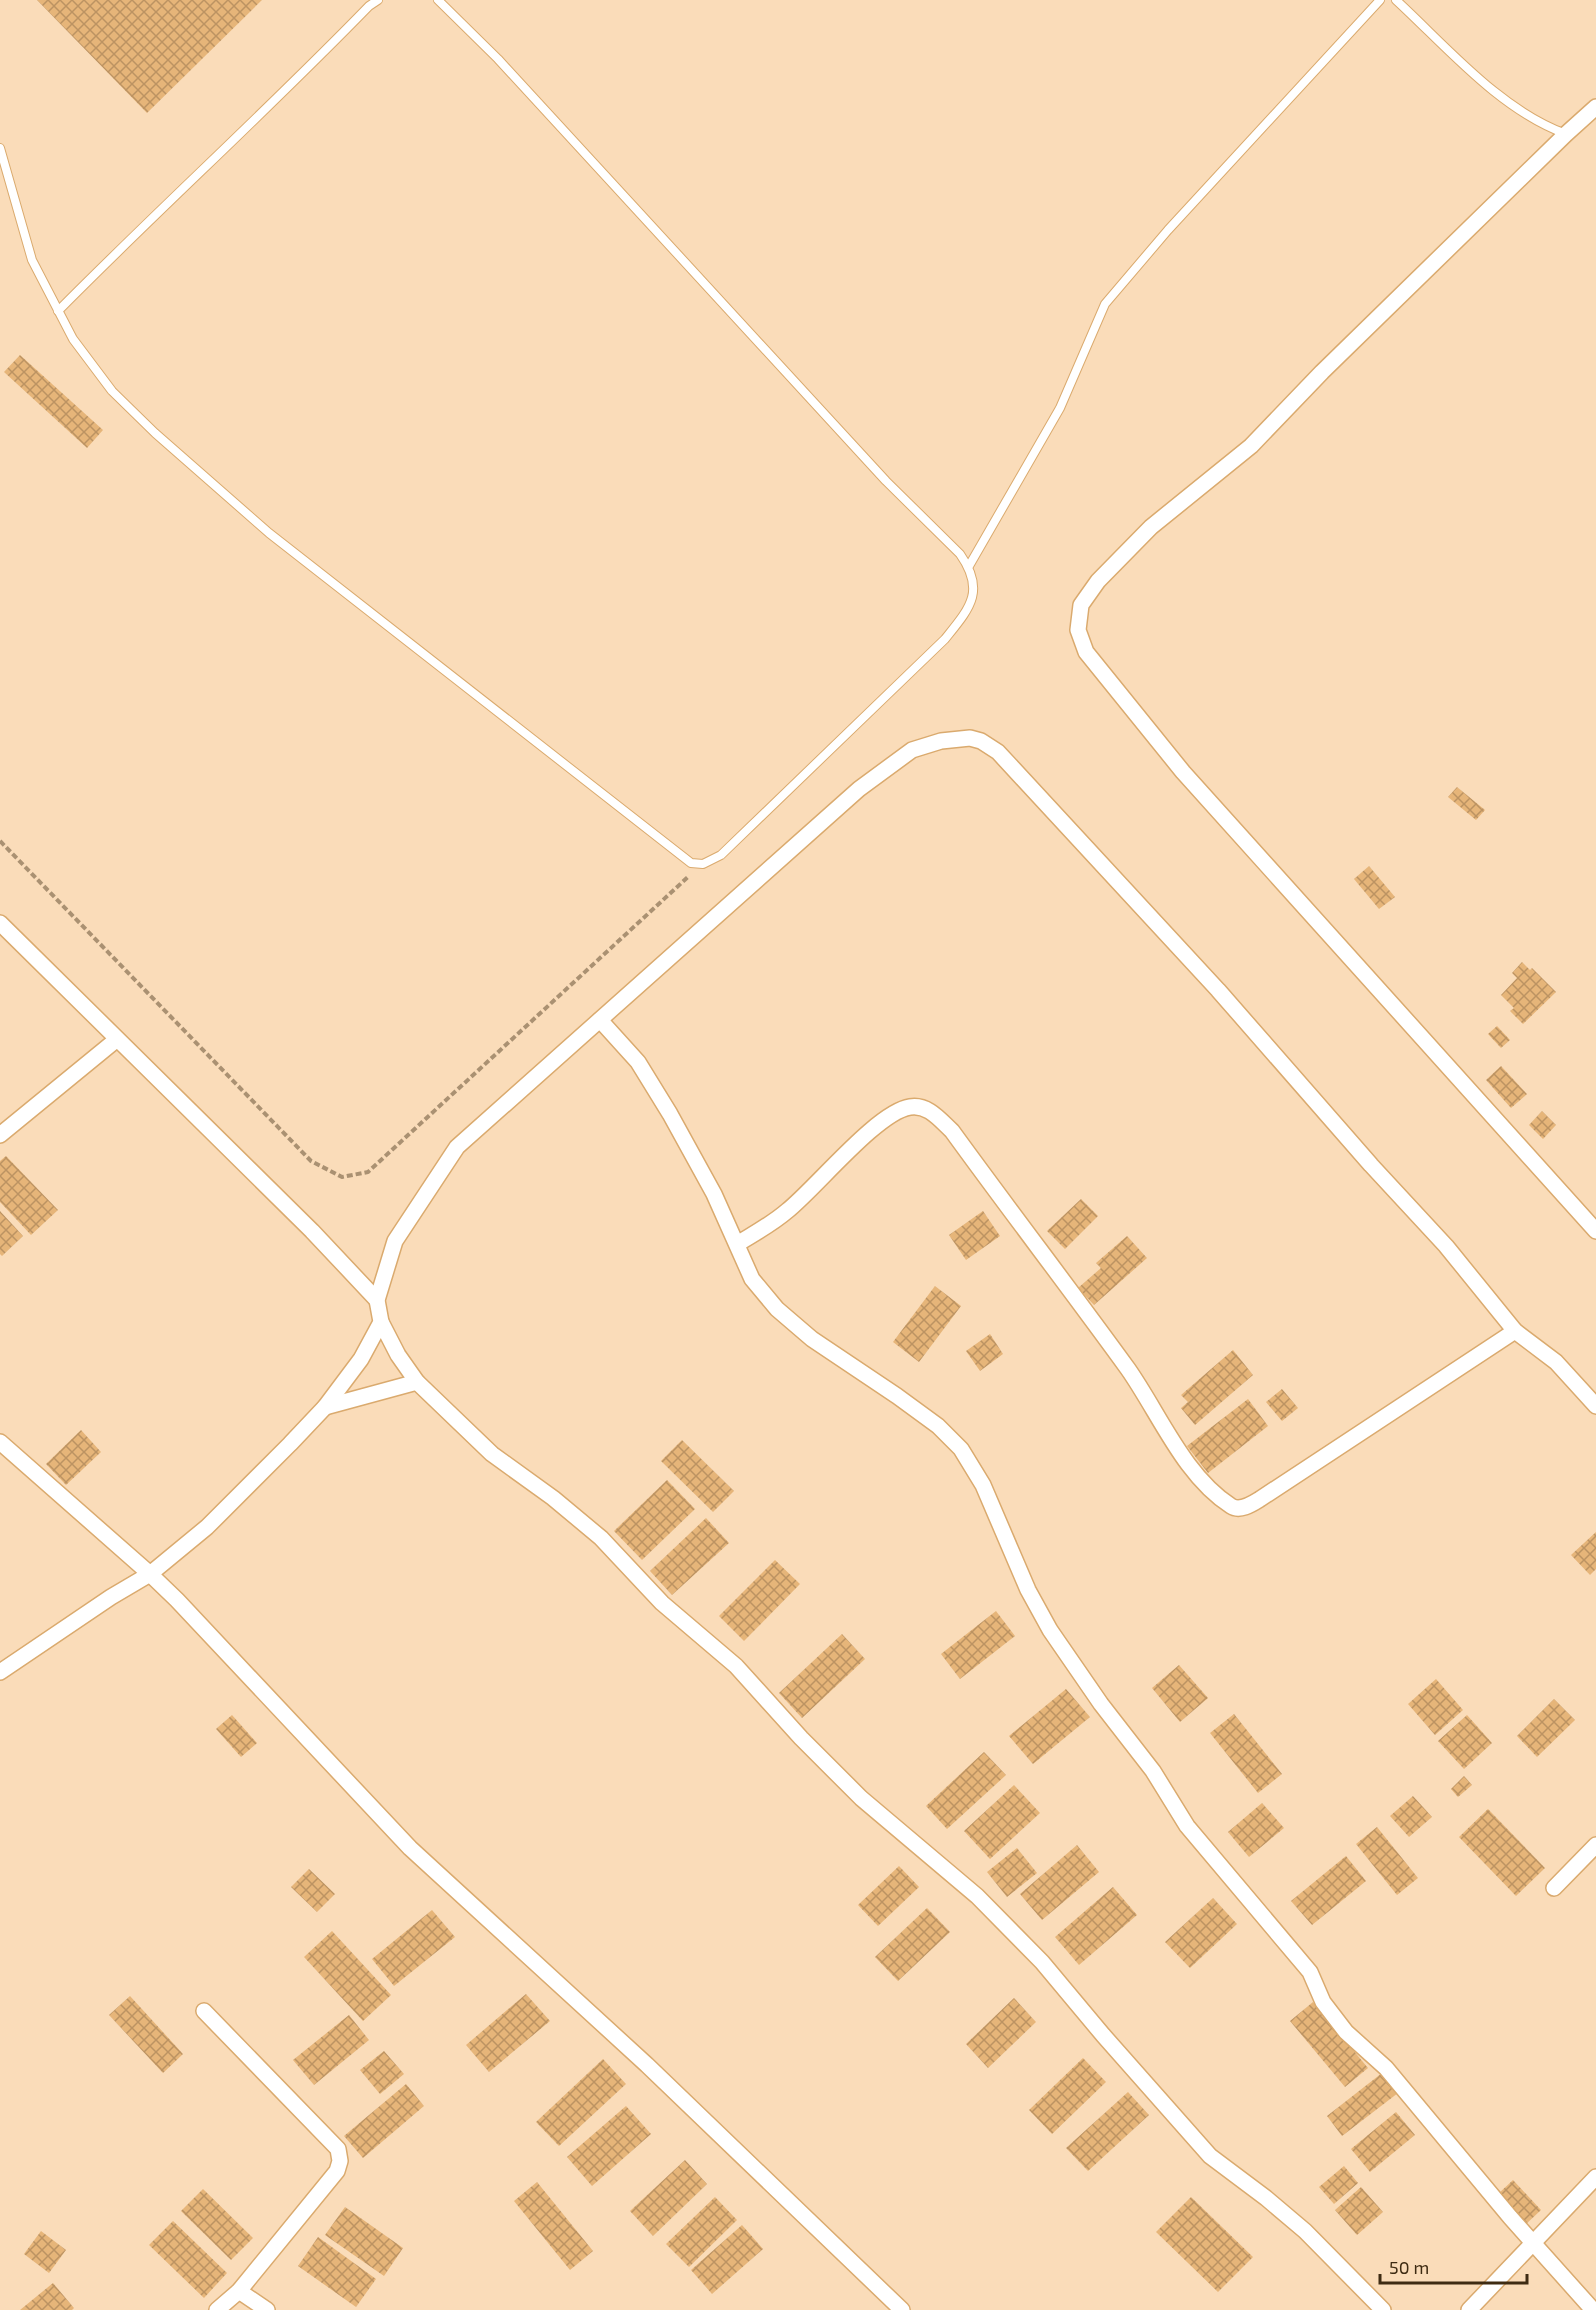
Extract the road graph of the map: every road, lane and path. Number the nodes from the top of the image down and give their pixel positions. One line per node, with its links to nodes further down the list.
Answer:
1 (378, 0): 8 (lane)
2 (438, 0): 9 (lane)
3 (1380, 0): 9 (lane)
4 (1396, 0): 6 (lane)
5 (1596, 107): 6 (street)
6 (1566, 134): 16 (street)
7 (0, 148): 8 (lane)
8 (58, 312): 11 (lane)
9 (969, 566): 11 (lane)
10 (0, 841): 11 (path)
11 (703, 864)
12 (0, 923): 14 (street)
13 (600, 1020): 17 (street); 18 (street); 20 (street)
14 (116, 1040): 15 (street); 18 (street)
15 (0, 1135)
16 (1596, 1231)
17 (737, 1244): 20 (street); 31 (street)
18 (377, 1300): 19 (street)
19 (381, 1322): 21 (street); 23 (street)
20 (1515, 1331): 22 (street)
21 (417, 1382): 23 (street); 36 (street)
22 (1596, 1406)
23 (325, 1407): 25 (street)
24 (0, 1442): 25 (street)
25 (150, 1574): 26 (street); 35 (street)
26 (0, 1672)
27 (1596, 1845): 28 (street)
28 (1554, 1888)
29 (204, 2011): 32 (street)
30 (1596, 2177): 31 (street)
31 (1533, 2244): 37 (street); 38 (street)
32 (239, 2291): 33 (street); 34 (street)
33 (217, 2310)
34 (267, 2310)
35 (902, 2310)
36 (1383, 2310)
37 (1469, 2310)
38 (1593, 2310)

